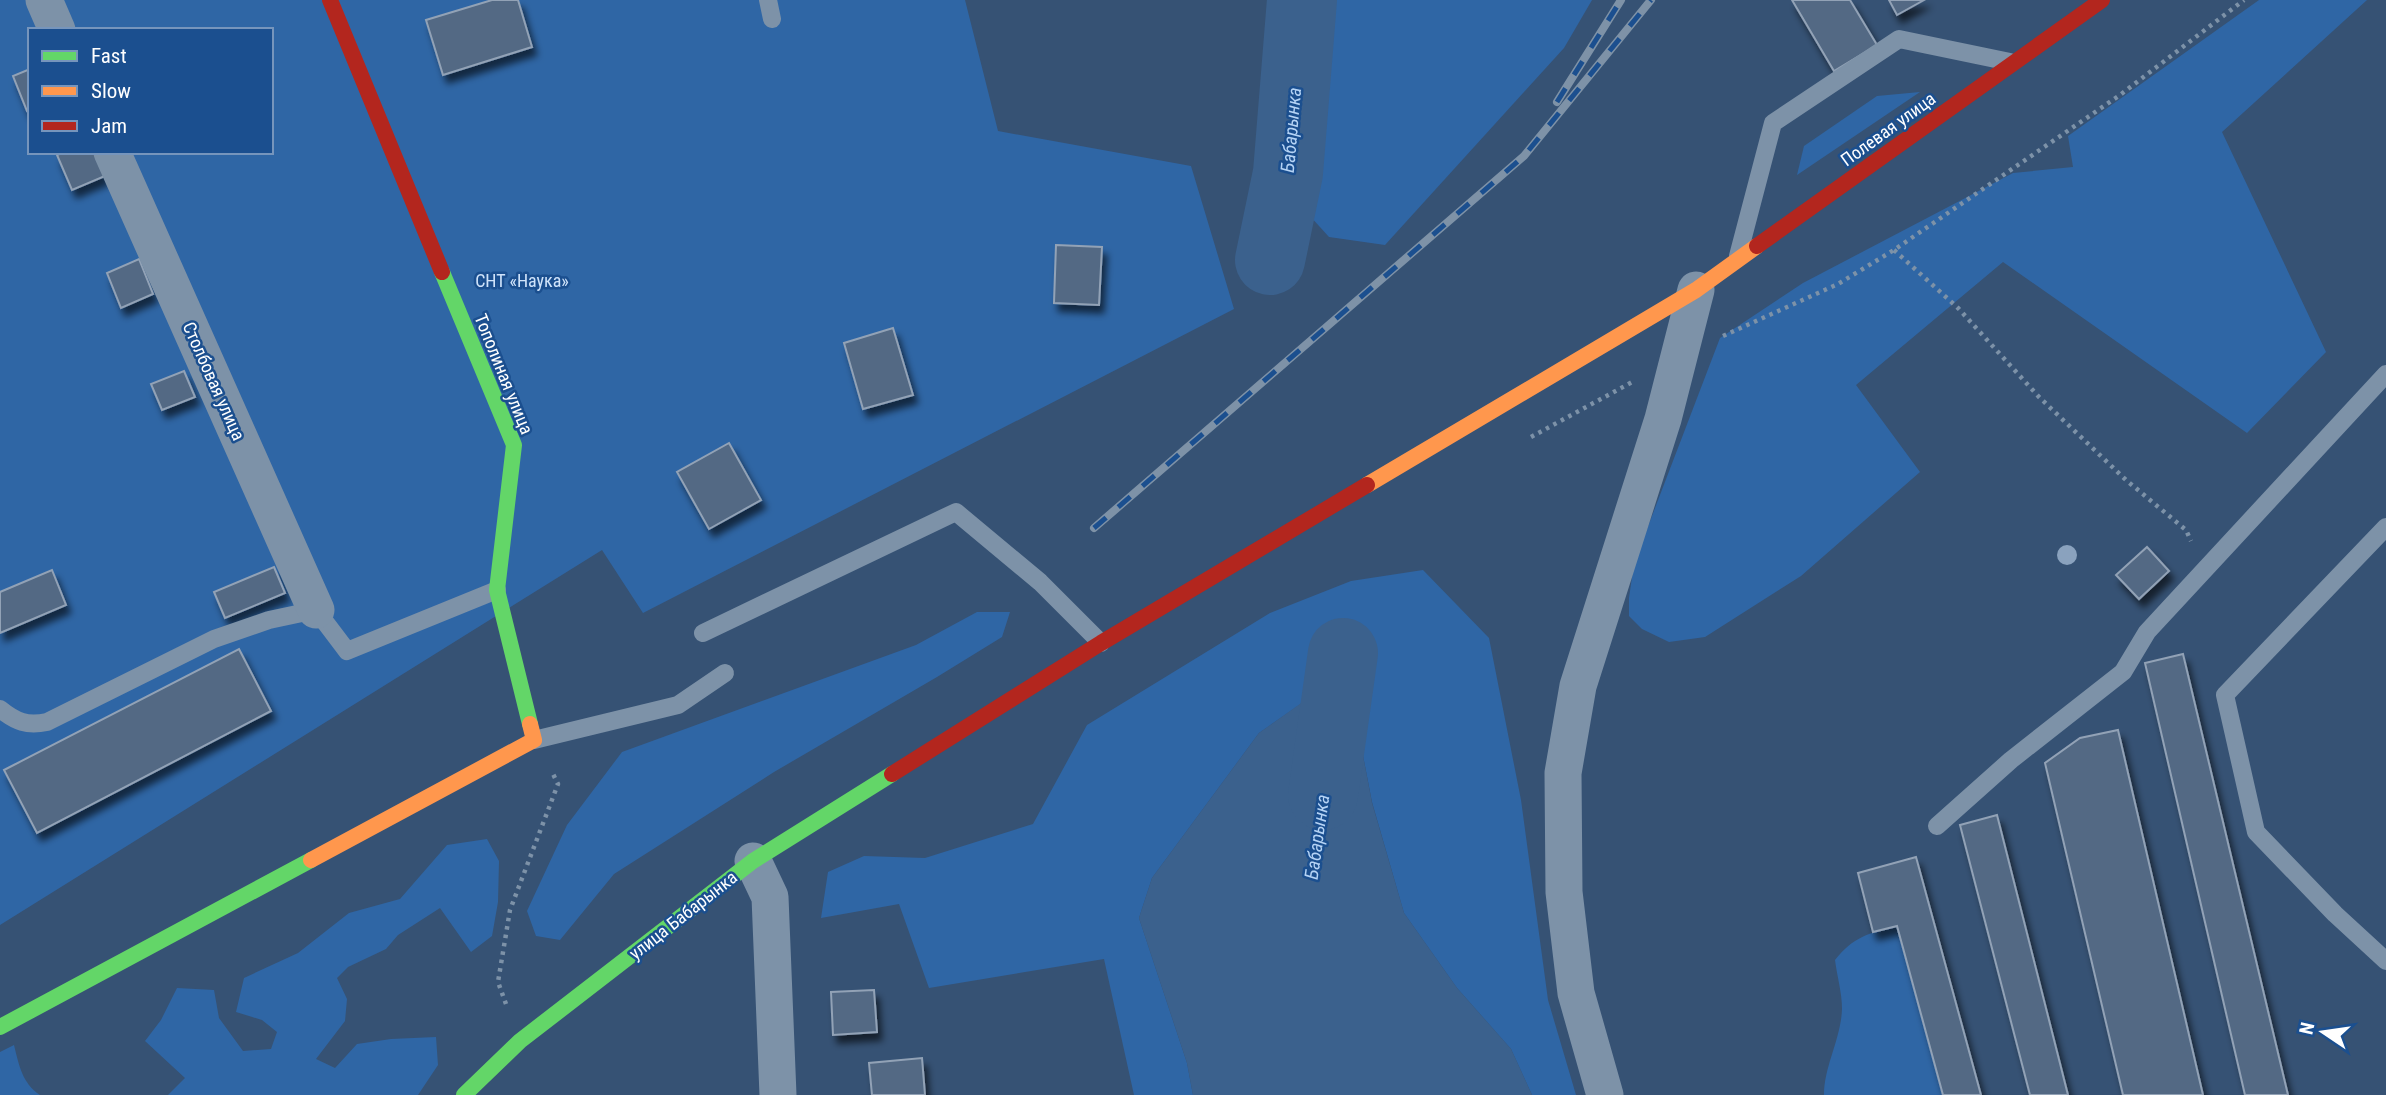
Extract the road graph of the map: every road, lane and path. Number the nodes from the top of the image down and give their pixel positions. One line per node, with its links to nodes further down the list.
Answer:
1 (44, 0): 7 (street)
2 (330, 0): 18 (street, Тополиная улица)
3 (768, 0): 6 (lane)
4 (2102, 0): 8 (street, Полевая улица)
5 (2244, 0): 10 (path)
6 (772, 19)
7 (56, 28)
8 (2013, 63): 11 (street, Полевая улица); 11 (lane)
9 (113, 154): 19 (street, Столбовая улица)
10 (1894, 250): 13 (path); 17 (path)
11 (1736, 261): 12 (street, Полевая улица)
12 (1696, 290): 13 (street); 21 (street, Полевая улица)
13 (1678, 356): 15 (path); 32 (street)
14 (2386, 374): 17 (lane)
15 (1522, 442)
16 (2386, 527): 27 (lane)
17 (2205, 570): 25 (lane)
18 (497, 590): 19 (lane); 24 (street, Тополиная улица)
19 (316, 610): 23 (lane)
20 (703, 633): 21 (lane)
21 (1101, 643): 26 (street, Полевая улица)
22 (725, 673): 24 (lane)
23 (0, 709)
24 (534, 740): 28 (street); 29 (path)
25 (1937, 826)
26 (753, 861): 29 (street, улица Бабарынка); 31 (street, улица Бабарынка)
27 (2386, 961)
28 (0, 1027)
29 (520, 1041): 30 (street, улица Бабарынка)
30 (464, 1095)
31 (778, 1095)
32 (1605, 1095)

